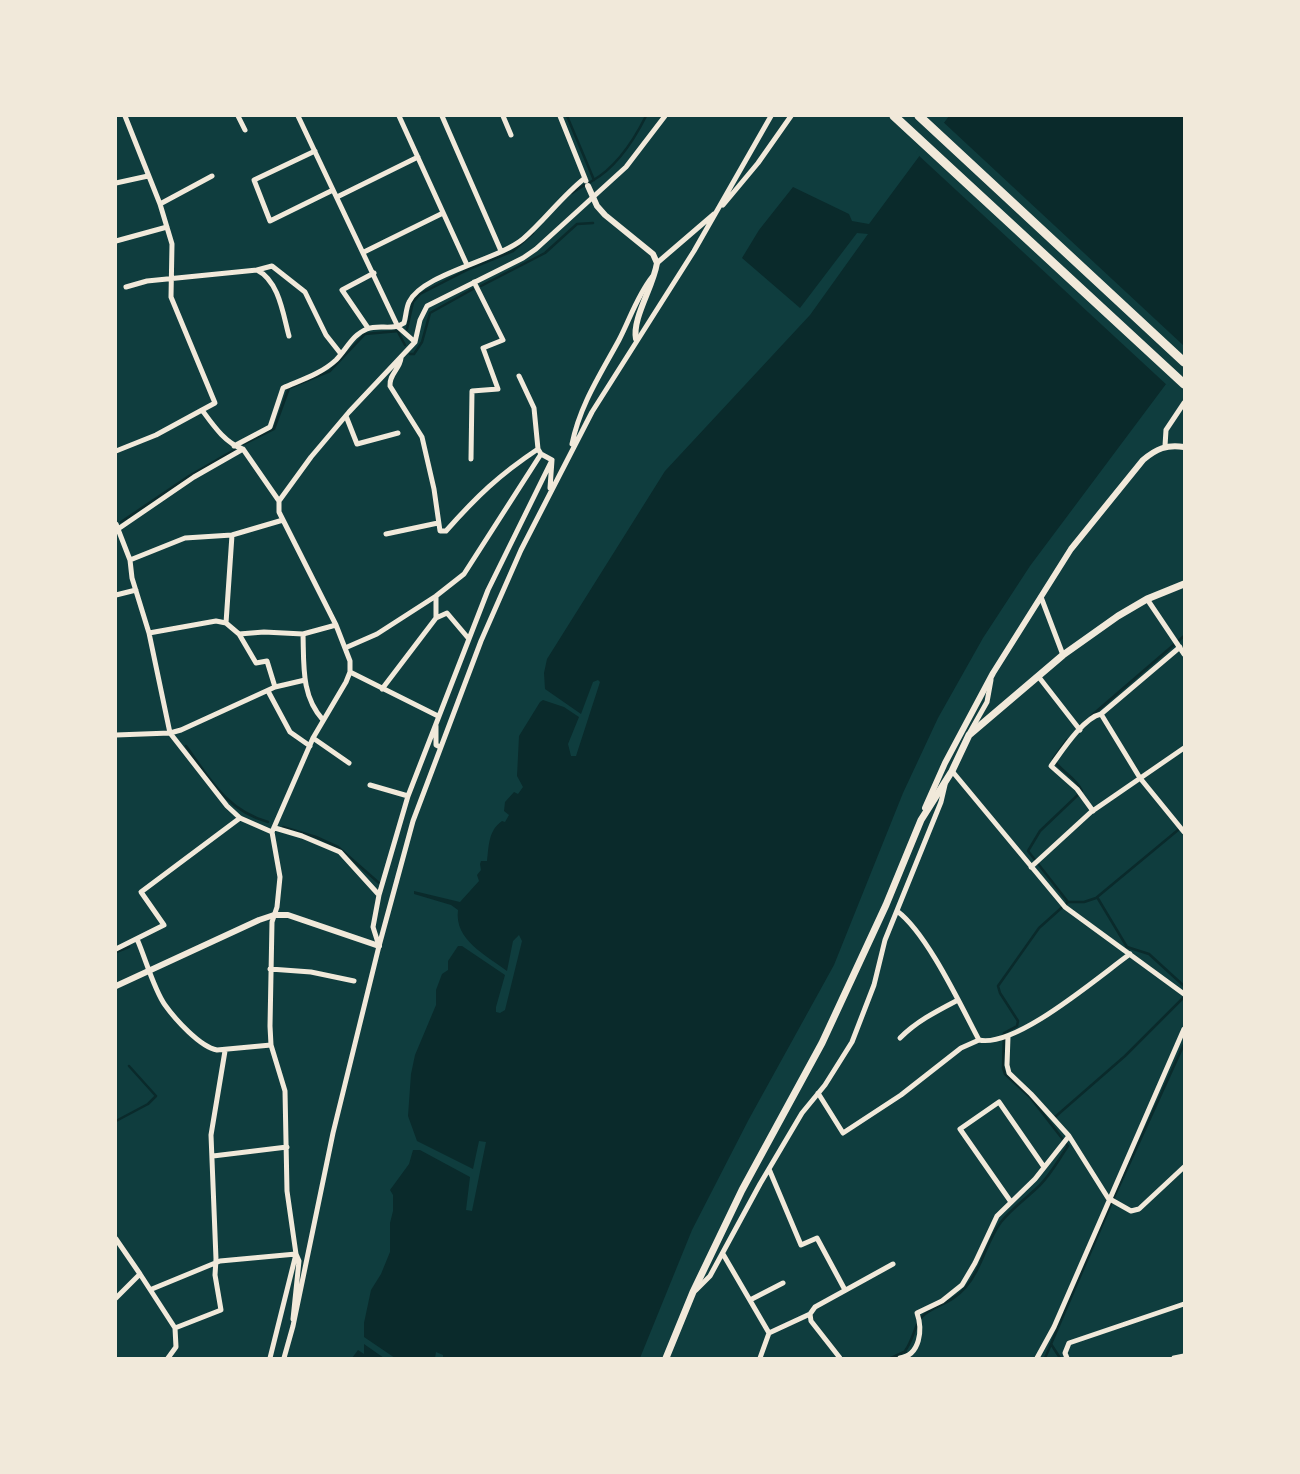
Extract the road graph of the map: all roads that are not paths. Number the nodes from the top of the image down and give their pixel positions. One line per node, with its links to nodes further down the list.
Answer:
1 (125, 116): 17 (street)
2 (238, 116): 13 (street)
3 (298, 116): 15 (street)
4 (399, 116): 16 (street)
5 (442, 116): 29 (street)
6 (503, 116): 14 (street)
7 (559, 116): 19 (street)
8 (665, 116): 22 (street)
9 (771, 116): 25 (street)
10 (791, 116): 25 (street)
11 (894, 116): 48 (highway)
12 (919, 116): 46 (highway)
13 (244, 130)
14 (511, 135)
15 (315, 151): 21 (street); 21 (street)
16 (418, 157): 23 (street); 26 (street)
17 (148, 176): 20 (street); 24 (street)
18 (212, 176): 24 (street)
19 (586, 182): 22 (street); 29 (street)
20 (116, 183)
21 (333, 190): 23 (street)
22 (592, 196): 31 (street); 37 (street)
23 (337, 197): 30 (street)
24 (160, 204): 27 (street)
25 (719, 209): 31 (street); 42 (street)
26 (443, 213): 30 (street); 32 (street)
27 (167, 227): 28 (street); 36 (street)
28 (116, 240)
29 (501, 251): 32 (street)
30 (364, 252): 34 (street)
31 (657, 263): 35 (street)
32 (467, 265): 39 (street)
33 (257, 270): 36 (street); 41 (street); 44 (street)
34 (374, 273): 39 (street); 40 (street)
35 (656, 273): 42 (street); 58 (street)
36 (172, 278): 38 (street); 50 (street)
37 (474, 282): 43 (street); 60 (street)
38 (126, 287)
39 (398, 327): 40 (street); 43 (street)
40 (368, 328): 44 (street)
41 (289, 336)
42 (636, 340): 58 (street)
43 (415, 342): 45 (street)
44 (341, 354): 53 (street)
45 (401, 357): 51 (street); 65 (street)
46 (1185, 362)
47 (519, 376): 59 (street)
48 (1185, 384)
49 (1185, 403): 54 (street)
50 (202, 410): 53 (street); 57 (street)
51 (346, 416): 52 (street); 63 (street)
52 (398, 433)
53 (234, 446): 56 (street)
54 (1165, 446): 55 (street); 74 (street)
55 (1185, 447)
56 (243, 449): 63 (street); 66 (street)
57 (116, 451)
58 (571, 451): 62 (street)
59 (539, 452): 61 (street); 65 (street); 73 (street)
60 (471, 459)
61 (552, 460): 62 (street); 82 (street)
62 (549, 491): 103 (street)
63 (279, 501): 64 (street)
64 (283, 520): 67 (street); 78 (street)
65 (438, 523): 68 (street)
66 (117, 526): 69 (street)
67 (232, 534): 69 (street); 77 (street)
68 (386, 534)
69 (130, 560): 71 (street)
70 (1185, 584): 75 (main road)
71 (136, 590): 72 (street); 79 (street)
72 (116, 595)
73 (436, 596): 76 (street); 84 (street)
74 (1041, 597): 86 (street); 88 (street)
75 (1147, 599): 83 (street); 86 (main road)
76 (436, 618): 82 (street); 92 (street)
77 (226, 623): 79 (street); 80 (street)
78 (336, 625): 81 (street); 84 (street)
79 (149, 633): 98 (street)
80 (239, 634): 81 (street); 91 (street)
81 (303, 634): 90 (street)
82 (469, 639): 95 (street)
83 (1178, 644): 85 (street); 94 (street)
84 (345, 648): 87 (street)
85 (1185, 654)
86 (1063, 656): 89 (main road)
87 (350, 672): 92 (street); 96 (street)
88 (993, 673): 100 (street); 113 (street)
89 (1038, 676): 97 (street); 100 (main road)
90 (304, 680): 91 (street); 96 (street)
91 (275, 687): 93 (street)
92 (382, 689): 95 (street)
93 (268, 691): 98 (street); 102 (street)
94 (1101, 714): 97 (street); 107 (street)
95 (437, 718): 103 (street); 110 (street)
96 (323, 720): 101 (street)
97 (1079, 728): 111 (street)
98 (170, 733): 99 (street); 112 (street)
99 (116, 735)
100 (969, 735): 106 (main road)
101 (313, 738): 102 (street); 105 (street)
102 (310, 746): 114 (street)
103 (440, 747): 121 (street)
104 (1185, 748): 107 (street)
105 (349, 763)
106 (952, 771): 108 (main road); 116 (street)
107 (1140, 778): 111 (street); 115 (street)
108 (946, 781): 113 (main road); 118 (street)
109 (370, 785): 110 (street)
110 (408, 796): 117 (street)
111 (1093, 811): 116 (street)
112 (240, 818): 114 (street); 120 (street)
113 (921, 820): 154 (main road)
114 (274, 830): 117 (street); 119 (street)
115 (1185, 832)
116 (1034, 864): 123 (street)
117 (379, 895): 121 (street)
118 (897, 911): 129 (street); 136 (street)
119 (274, 915): 121 (street); 124 (street); 125 (street)
120 (137, 939): 122 (street); 125 (street)
121 (379, 946): 159 (street)
122 (116, 949)
123 (1130, 954): 128 (street); 132 (street)
124 (270, 969): 126 (street); 134 (street)
125 (150, 970): 127 (street); 135 (street)
126 (354, 981)
127 (116, 986)
128 (1184, 994)
129 (958, 1000): 131 (street); 133 (street)
130 (1185, 1029): 143 (street)
131 (900, 1038)
132 (1005, 1038): 133 (street); 137 (street)
133 (979, 1040): 136 (street)
134 (271, 1045): 135 (street); 138 (street)
135 (225, 1051): 139 (street)
136 (818, 1093): 142 (street)
137 (1066, 1140): 140 (street); 143 (street)
138 (287, 1147): 139 (street); 146 (street)
139 (213, 1157): 148 (street)
140 (1044, 1167): 144 (street); 144 (street)
141 (1185, 1167): 143 (street)
142 (769, 1169): 147 (street); 153 (street)
143 (1109, 1199): 170 (street)
144 (1011, 1202): 164 (street)
145 (116, 1238): 150 (street)
146 (296, 1254): 148 (street); 159 (street); 166 (street)
147 (723, 1254): 154 (street); 156 (street)
148 (215, 1263): 152 (street); 160 (street)
149 (893, 1264): 153 (street)
150 (140, 1274): 152 (street); 155 (street)
151 (783, 1283): 156 (street)
152 (152, 1289): 160 (street)
153 (845, 1290): 158 (street)
154 (693, 1292): 163 (main road)
155 (116, 1298)
156 (750, 1300): 161 (street)
157 (1185, 1304): 171 (street)
158 (810, 1314): 161 (street); 169 (street)
159 (293, 1326): 167 (street)
160 (175, 1328): 165 (street)
161 (769, 1333): 168 (street)
162 (1185, 1356): 172 (street)
163 (669, 1358)
164 (904, 1358)
165 (168, 1359)
166 (270, 1359)
167 (284, 1359)
168 (760, 1359)
169 (840, 1359)
170 (1037, 1359)
171 (1067, 1359)
172 (1174, 1359)

